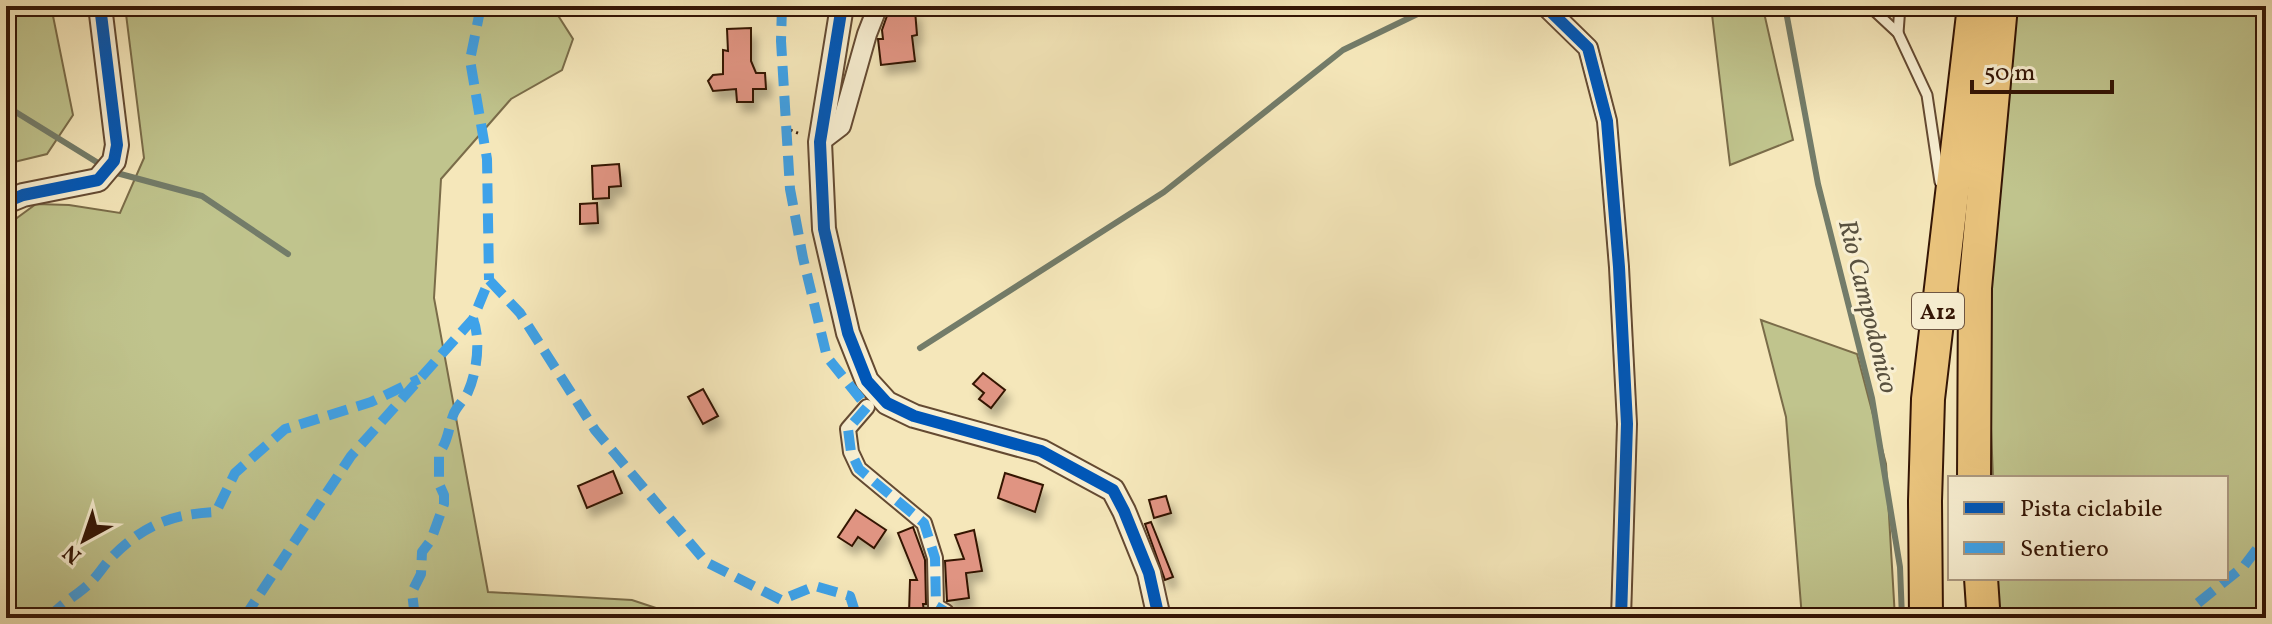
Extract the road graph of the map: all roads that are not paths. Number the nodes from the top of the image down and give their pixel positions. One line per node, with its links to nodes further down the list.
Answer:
1 (100, 6): 12 (street)
2 (842, 6): 10 (street)
3 (878, 6): 10 (street)
4 (1545, 6): 19 (street)
5 (1869, 6): 9 (lane)
6 (1900, 6): 9 (lane)
7 (1974, 6): 14 (highway, A12)
8 (2001, 6): 16 (highway, A12)
9 (1898, 33): 11 (lane)
10 (820, 142): 18 (street)
11 (1939, 200)
12 (6, 202)
13 (1923, 346): 14 (lane)
14 (1928, 399): 20 (highway, A12)
15 (867, 407): 17 (street)
16 (1974, 476)
17 (948, 618)
18 (1159, 618)
19 (1621, 618)
20 (1926, 618)

